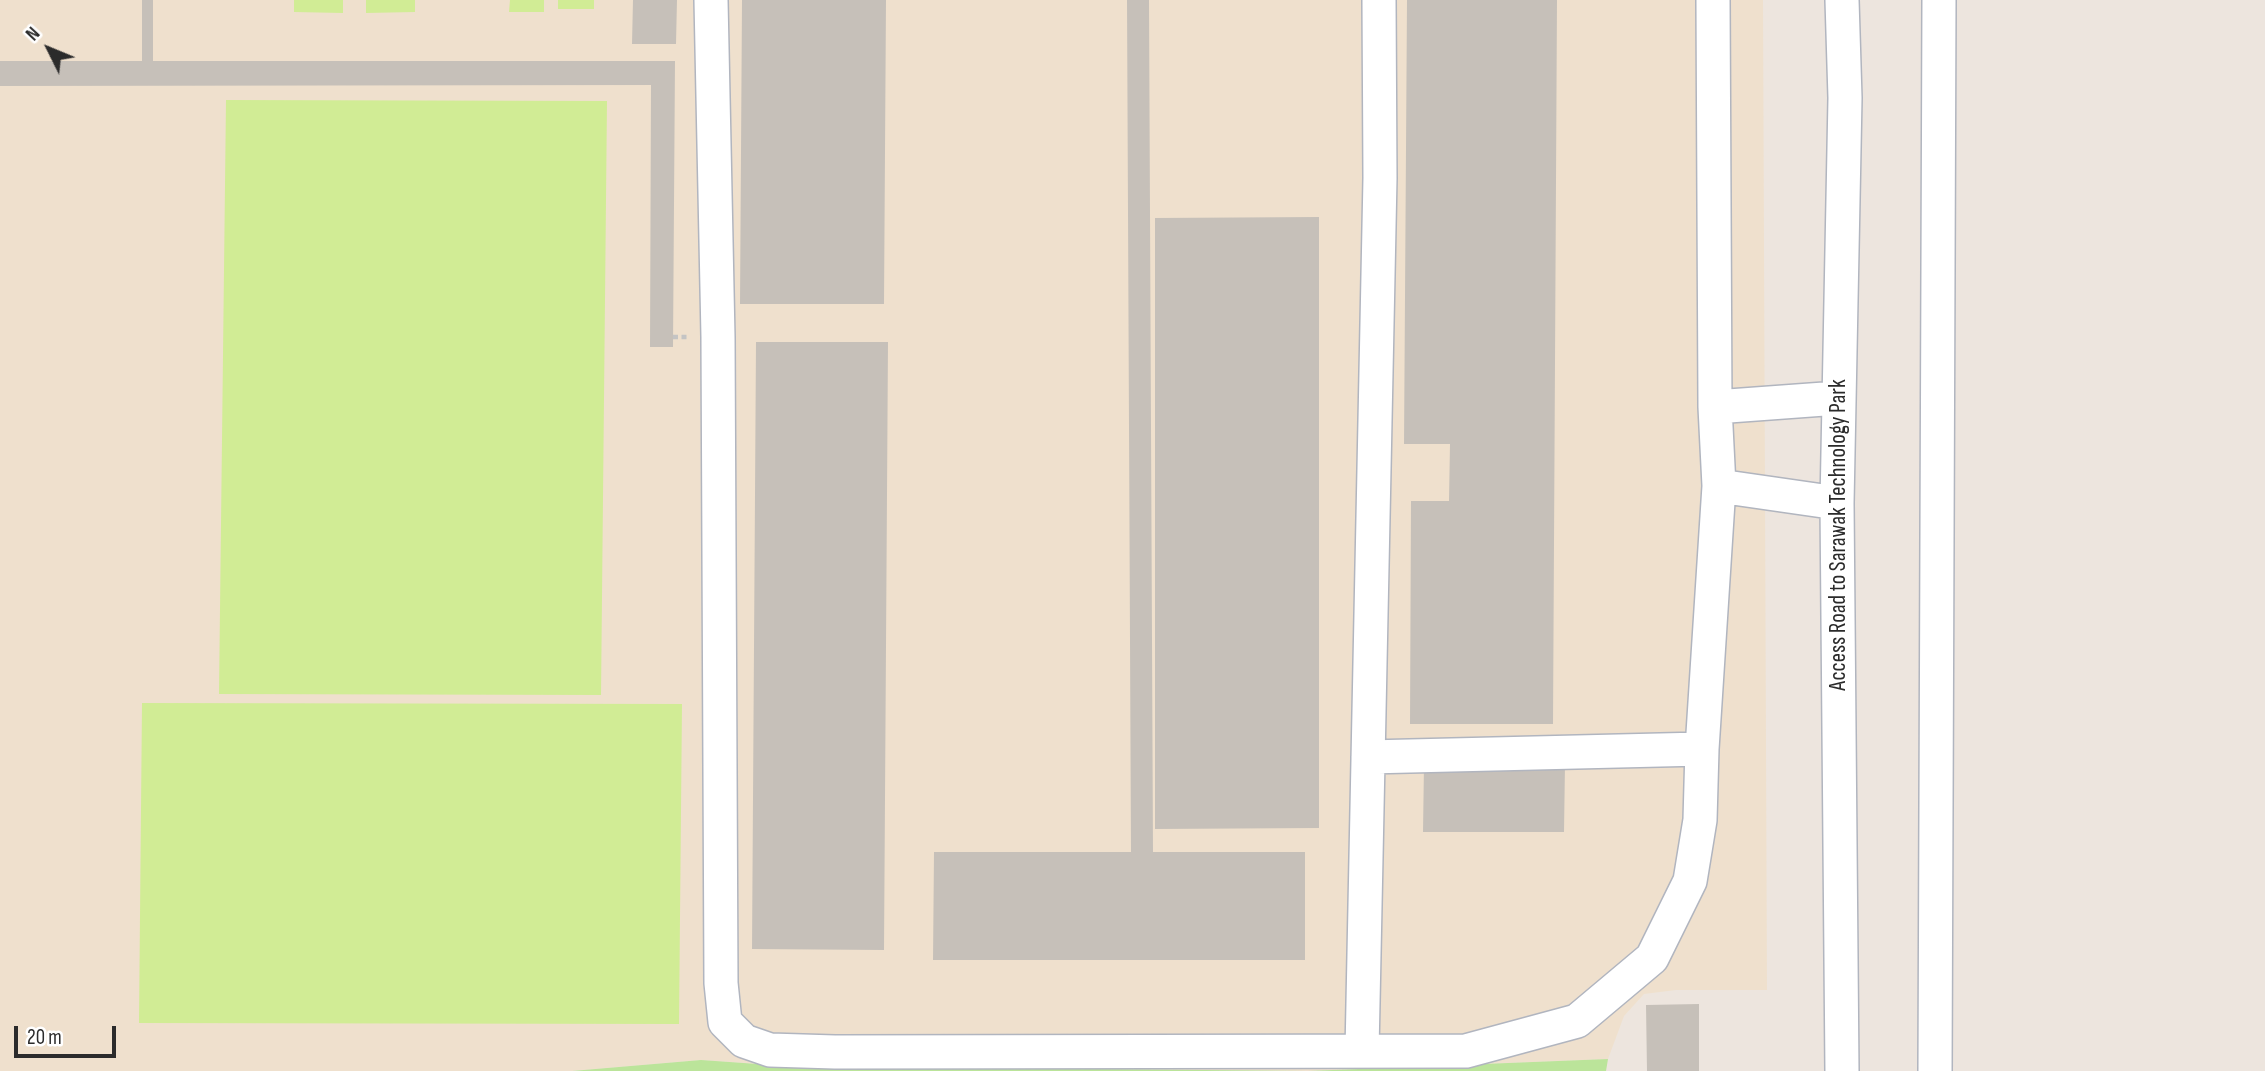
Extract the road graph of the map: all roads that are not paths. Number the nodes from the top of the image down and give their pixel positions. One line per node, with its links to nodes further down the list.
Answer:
1 (711, 0): 12 (street)
2 (1379, 0): 11 (street)
3 (1713, 0): 7 (street)
4 (1842, 0): 6 (street, Access Road to Sarawak Technology Park)
5 (1939, 0): 14 (street)
6 (1838, 398): 7 (street); 9 (street, Access Road to Sarawak Technology Park)
7 (1715, 407): 8 (street)
8 (1719, 486): 9 (street); 10 (street)
9 (1837, 503): 13 (street, Access Road to Sarawak Technology Park)
10 (1702, 749): 11 (street); 12 (street)
11 (1368, 757): 12 (street)
12 (1362, 1051)
13 (1842, 1071)
14 (1935, 1071)

